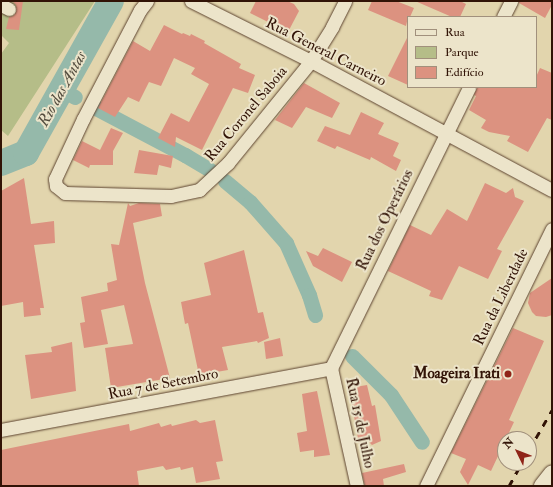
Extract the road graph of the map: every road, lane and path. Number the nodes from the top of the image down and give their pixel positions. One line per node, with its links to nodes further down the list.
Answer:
1 (147, 1): 6 (street, Rua Coronel Saboia)
2 (191, 1): 6 (street, Rua General Carneiro)
3 (346, 1): 6 (street, Rua Coronel Saboia)
4 (511, 1): 5 (street)
5 (504, 16)
6 (311, 61): 8 (street, Rua General Carneiro)
7 (468, 88): 8 (street, Rua dos Operários)
8 (446, 132): 9 (street, Rua General Carneiro); 11 (street, Rua dos Operários)
9 (552, 190)
10 (552, 229): 15 (street, Rua da Liberdade)
11 (331, 368): 12 (street, Rua 7 de Setembro); 14 (street, Rua 15 de Julho)
12 (1, 430)
13 (552, 473): 16 (street)
14 (357, 486)
15 (426, 486)
16 (542, 486)

